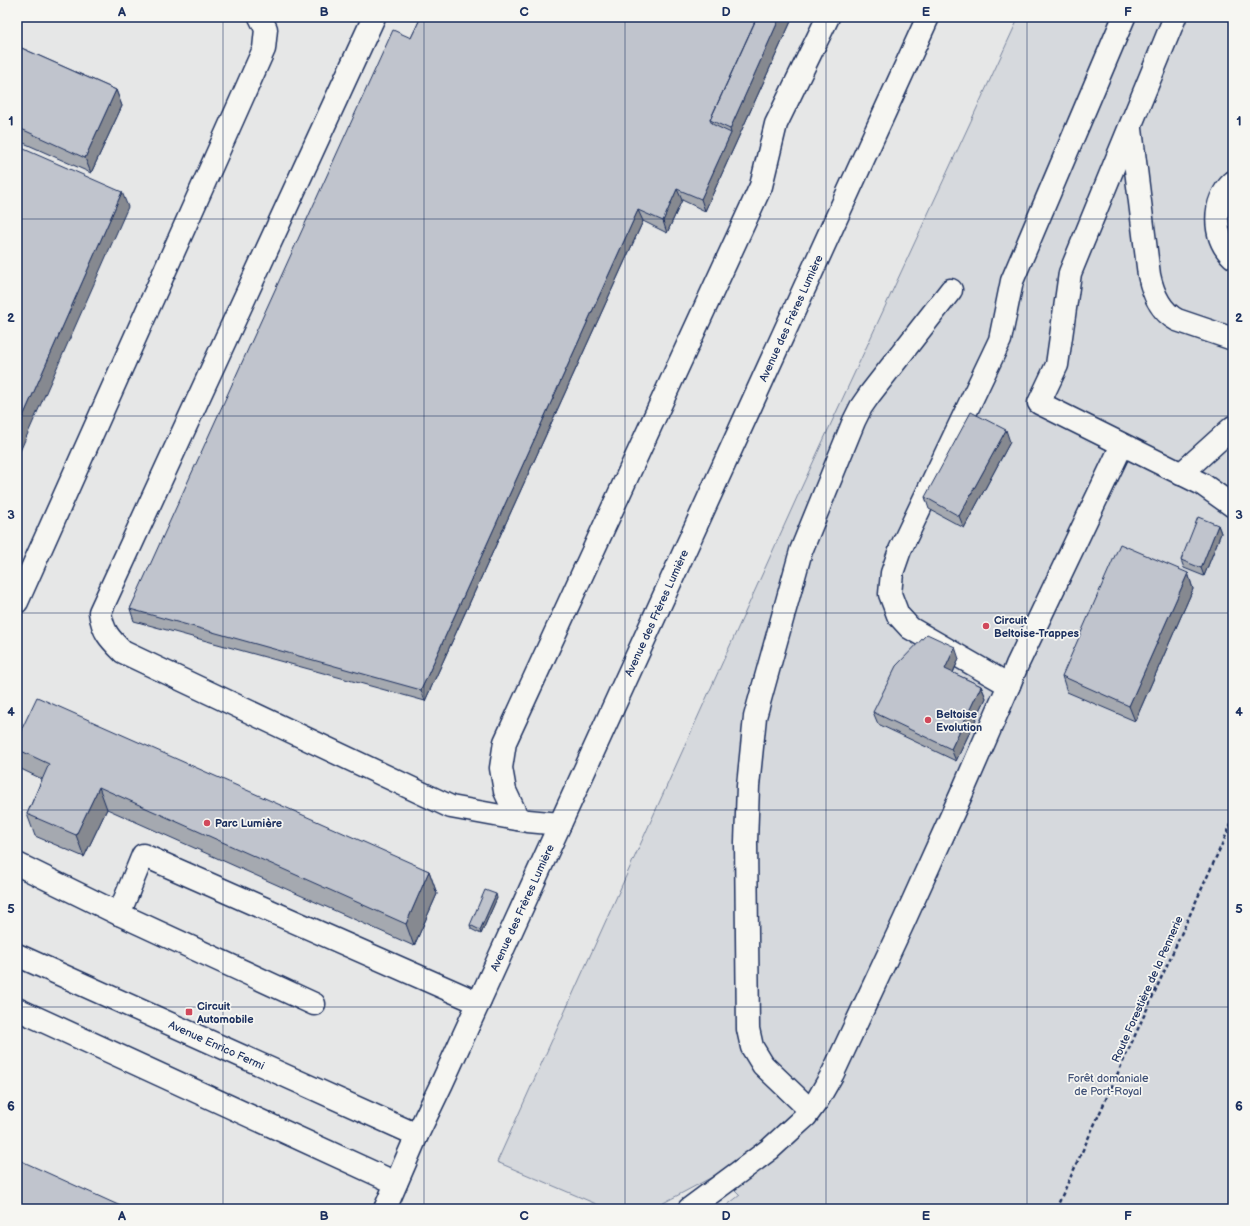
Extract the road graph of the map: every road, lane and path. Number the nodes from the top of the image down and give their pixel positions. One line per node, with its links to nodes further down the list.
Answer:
1 (260, 17): 18 (street)
2 (374, 17): 20 (street)
3 (828, 17): 20 (street)
4 (928, 17): 22 (street, Avenue des Frères Lumière)
5 (1124, 17): 19 (street)
6 (1175, 17): 7 (street)
7 (1130, 128): 11 (street); 13 (street)
8 (1233, 182): 9 (street)
9 (1233, 257)
10 (951, 290): 32 (street)
11 (1233, 339)
12 (1233, 427): 14 (street)
13 (1122, 445): 14 (street); 19 (street)
14 (1181, 474): 15 (street)
15 (1202, 484): 16 (street); 17 (street)
16 (1233, 488)
17 (1233, 506)
18 (17, 602)
19 (1009, 685): 32 (street)
20 (518, 819): 22 (street)
21 (1233, 820): 24 (path, Route Forestière de la Pennerie)
22 (560, 824): 29 (street, Avenue des Frères Lumière)
23 (1233, 825): 24 (path)
24 (1229, 828): 25 (path); 37 (path, Route Forestière de la Pennerie)
25 (1233, 828)
26 (17, 864): 27 (street)
27 (120, 914): 29 (street); 30 (street)
28 (17, 954): 33 (street, Avenue Enrico Fermi)
29 (479, 1003): 33 (street, Avenue des Frères Lumière)
30 (314, 1004)
31 (17, 1009): 34 (street)
32 (810, 1110): 36 (street)
33 (418, 1135): 34 (street, Avenue des Frères Lumière)
34 (396, 1182): 35 (street, Avenue des Frères Lumière)
35 (385, 1209)
36 (689, 1209)
37 (1056, 1209)

